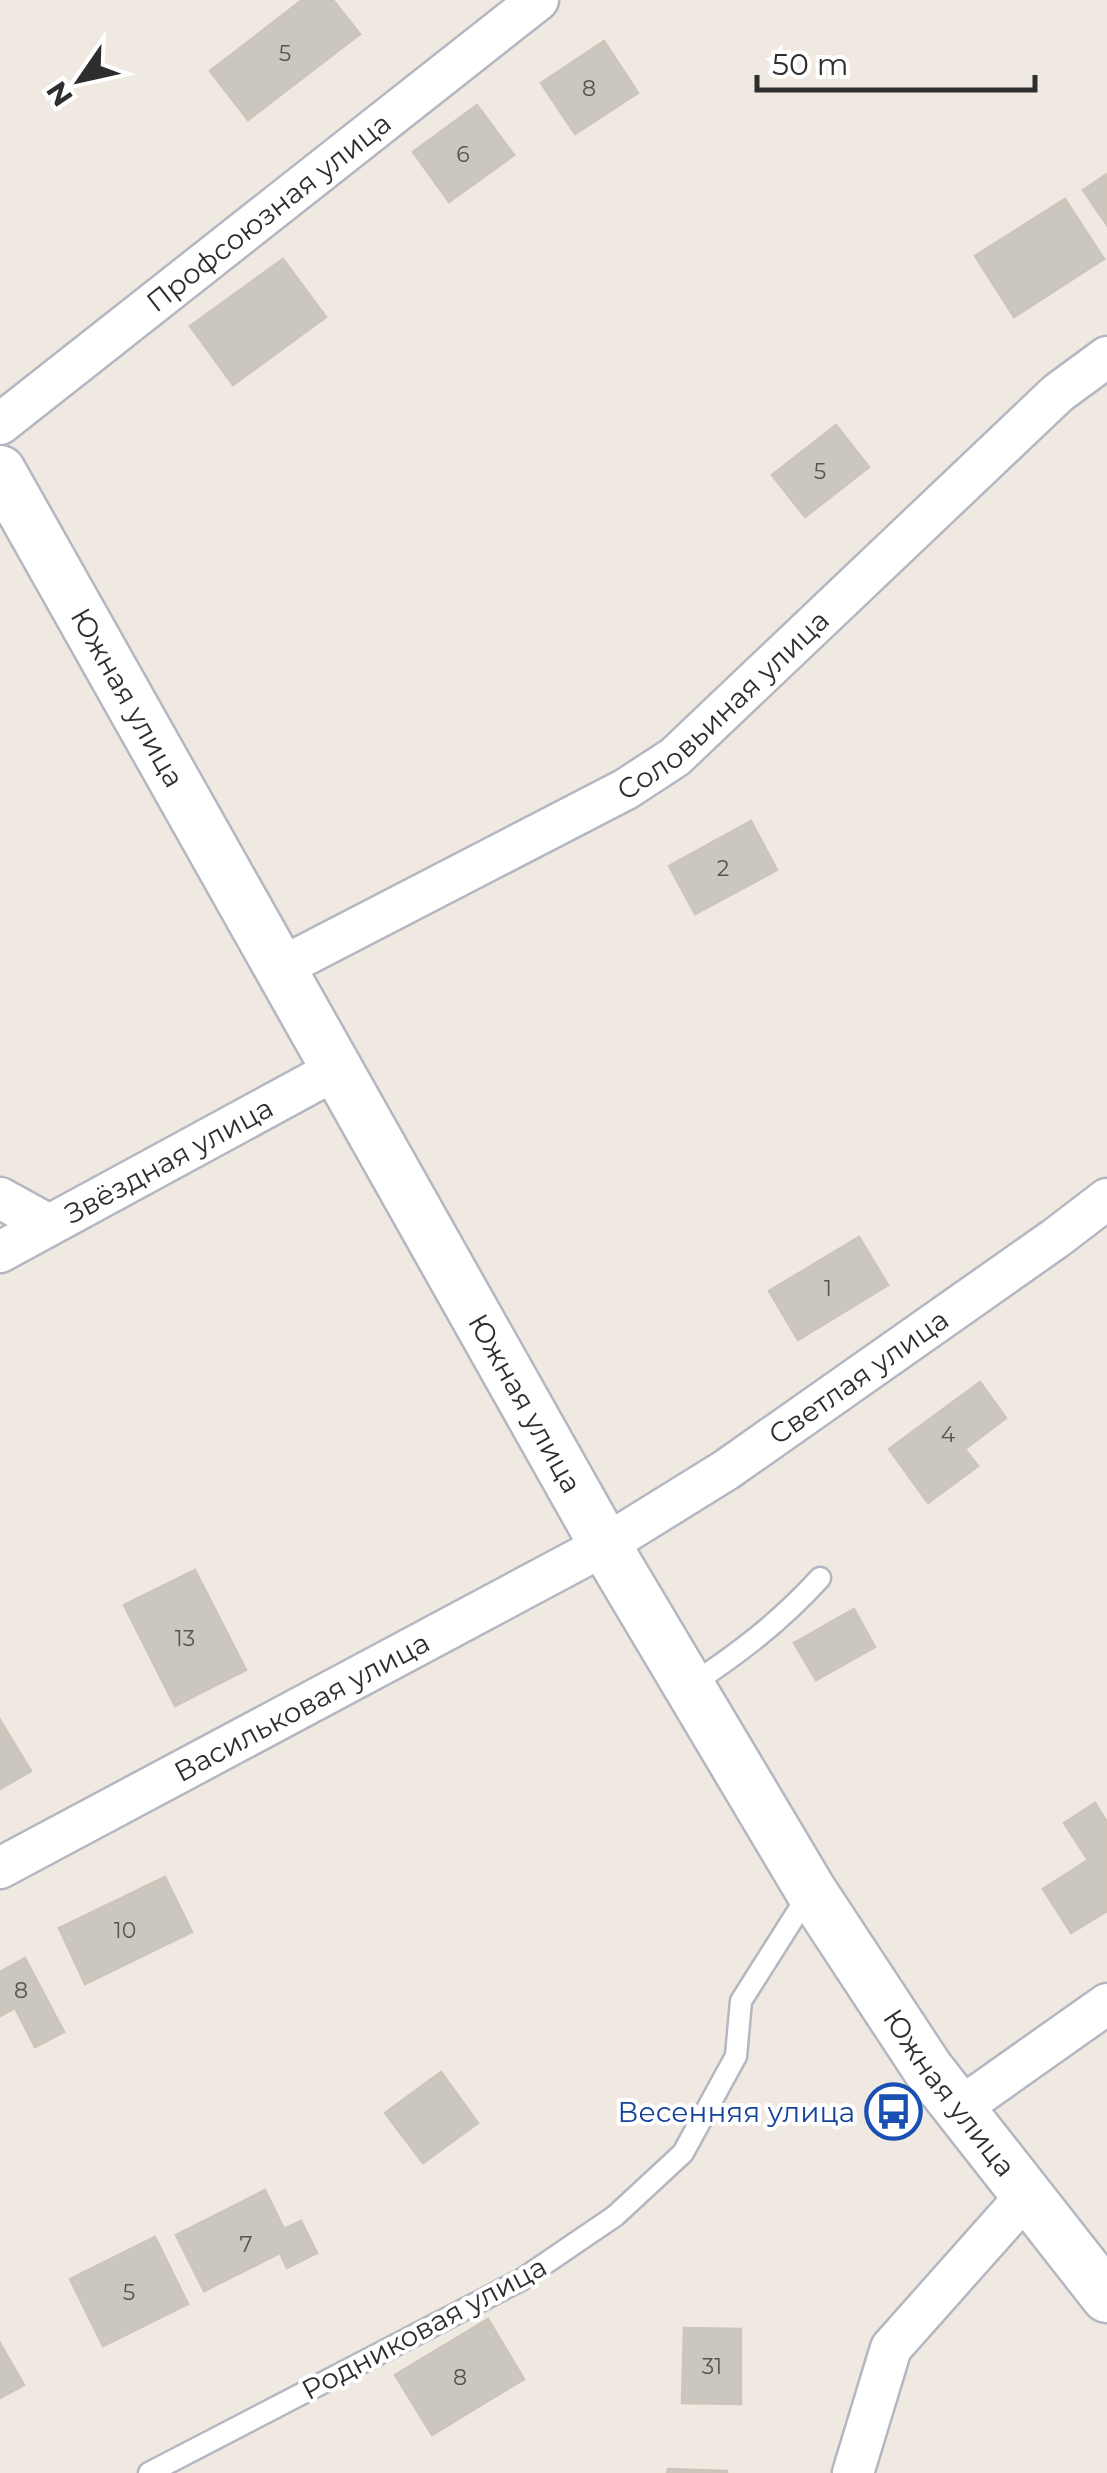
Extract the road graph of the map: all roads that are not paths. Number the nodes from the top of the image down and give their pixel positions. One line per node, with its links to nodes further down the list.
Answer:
1 (538, 0): 3 (street, Профсоюзная улица)
2 (1107, 357): 5 (street, Соловьиная улица)
3 (0, 424)
4 (0, 471): 5 (street, Южная улица)
5 (280, 968): 6 (street, Южная улица)
6 (337, 1069): 9 (street, Звёздная улица); 11 (street, Южная улица)
7 (0, 1198): 9 (street)
8 (1107, 1198): 11 (street, Светлая улица)
9 (49, 1225): 10 (street, Звёздная улица)
10 (0, 1252)
11 (605, 1545): 13 (street, Южная улица); 14 (street, Васильковая улица)
12 (820, 1578): 13 (lane)
13 (688, 1687): 15 (street, Южная улица)
14 (0, 1868)
15 (811, 1890): 17 (street, Южная улица); 20 (lane, Родниковая улица)
16 (1107, 2004): 17 (street)
17 (957, 2110): 18 (street, Южная улица)
18 (1026, 2196): 19 (street, Южная улица); 21 (street)
19 (1107, 2297)
20 (149, 2473)
21 (853, 2473)

